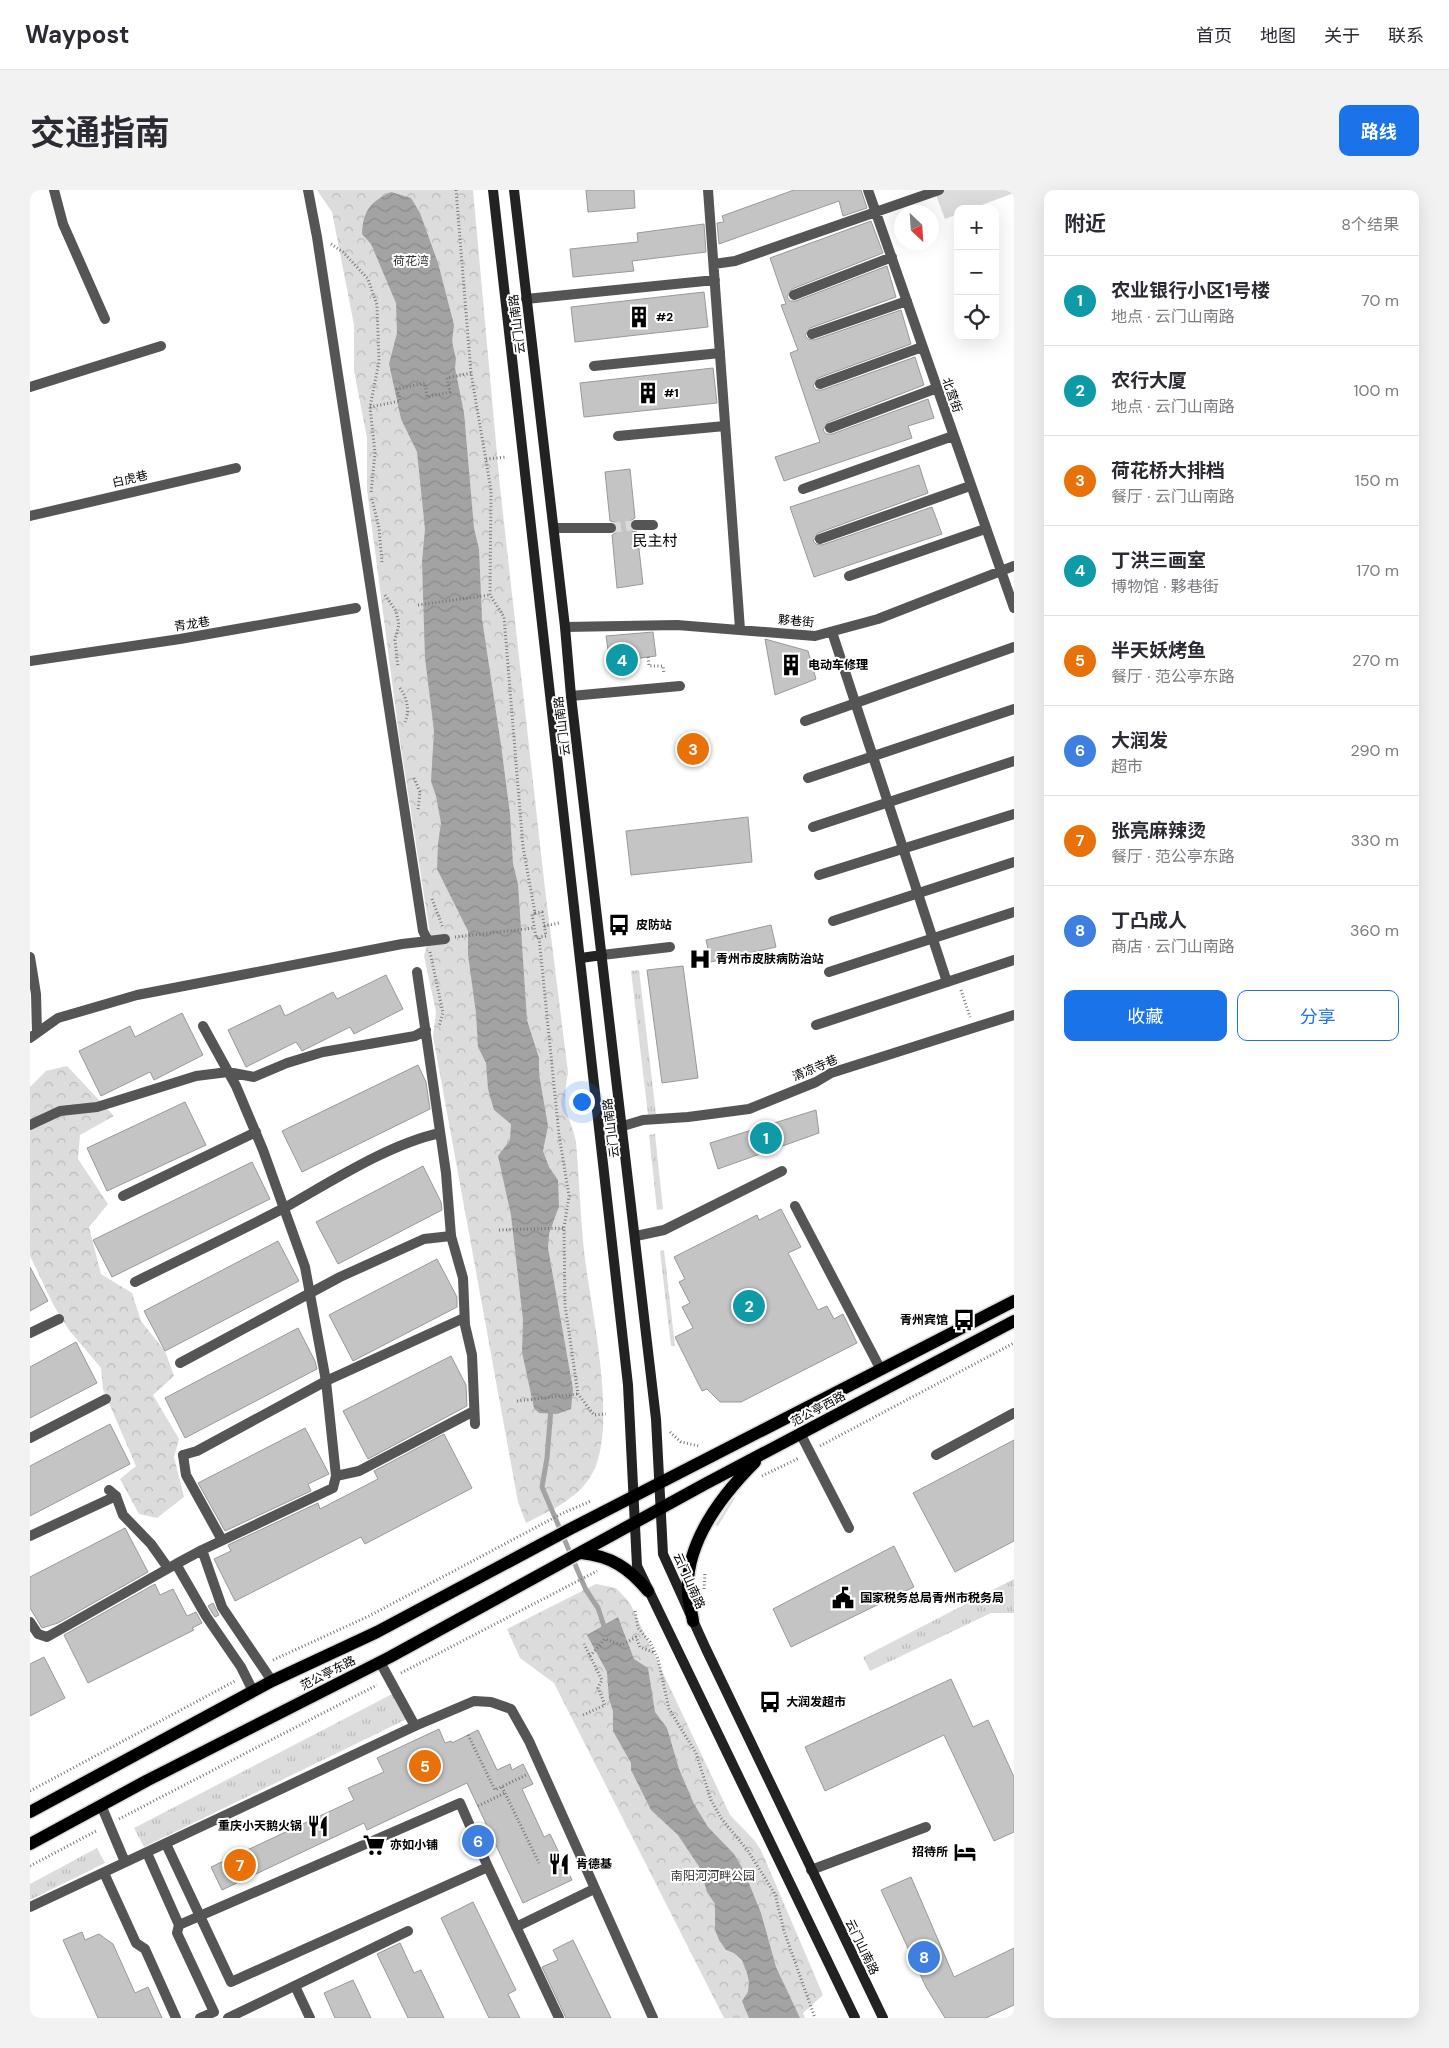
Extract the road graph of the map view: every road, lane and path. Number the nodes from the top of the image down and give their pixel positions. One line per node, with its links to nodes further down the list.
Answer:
1 (54, 190): 17 (street)
2 (308, 190): 10 (street)
3 (456, 190): 23 (path)
4 (494, 190): 94 (main road, 云门山南路)
5 (514, 190): 15 (main road, 云门山南路)
6 (708, 190): 12 (street)
7 (868, 190): 9 (street, 北营街)
8 (939, 190): 9 (street)
9 (876, 212): 11 (street, 北营街); 12 (street)
10 (317, 237): 27 (path); 90 (street)
11 (892, 257): 14 (street); 16 (street, 北营街)
12 (714, 264): 13 (street)
13 (715, 280): 15 (street); 21 (street)
14 (794, 295)
15 (526, 299): 40 (main road, 云门山南路)
16 (907, 301): 18 (street); 20 (street, 北营街)
17 (105, 319)
18 (812, 334)
19 (161, 346): 25 (street)
20 (922, 347): 24 (street); 26 (street, 北营街)
21 (720, 353): 22 (street); 28 (street)
22 (594, 366)
23 (471, 373): 27 (path); 33 (path)
24 (820, 384)
25 (30, 387)
26 (937, 388): 29 (street); 31 (street, 北营街)
27 (370, 407): 44 (path)
28 (725, 426): 30 (street); 54 (street)
29 (830, 428)
30 (618, 436)
31 (953, 436): 35 (street, 北营街); 36 (street)
32 (507, 457): 33 (path)
33 (486, 459): 49 (path)
34 (236, 468): 37 (street, 白虎巷)
35 (970, 486): 42 (street, 北营街); 43 (street)
36 (804, 489)
37 (30, 516)
38 (653, 525): 39 (street)
39 (636, 526)
40 (554, 528): 41 (street); 53 (main road, 云门山南路)
41 (611, 528)
42 (985, 529): 46 (street, 北营街); 47 (street)
43 (820, 539)
44 (382, 566)
45 (1014, 566): 46 (street, 夥巷街)
46 (1000, 571): 52 (street, 北营街); 55 (street, 夥巷街)
47 (849, 576)
48 (384, 594): 59 (path)
49 (490, 594): 50 (path); 82 (path)
50 (418, 605)
51 (356, 608): 58 (street, 青龙巷)
52 (1014, 608)
53 (565, 627): 54 (street, 夥巷街); 63 (main road, 云门山南路)
54 (740, 629): 55 (street, 夥巷街)
55 (832, 632): 64 (street)
56 (1014, 647): 64 (street)
57 (648, 657): 62 (path)
58 (30, 661)
59 (398, 670)
60 (399, 686): 67 (path)
61 (680, 686): 62 (street)
62 (666, 687): 63 (street)
63 (571, 696): 92 (main road, 云门山南路)
64 (855, 703): 66 (street); 68 (street)
65 (1014, 709): 68 (street)
66 (805, 720)
67 (403, 728)
68 (873, 756): 71 (street); 72 (street)
69 (1014, 761): 72 (street)
70 (410, 771): 74 (path)
71 (808, 778)
72 (888, 802): 75 (street); 76 (street)
73 (1014, 814): 76 (street)
74 (416, 817)
75 (813, 827)
76 (903, 849): 78 (street); 79 (street)
77 (1014, 862): 79 (street)
78 (819, 875)
79 (918, 893): 83 (street); 89 (street)
80 (431, 896): 88 (path)
81 (1014, 912): 89 (street)
82 (535, 913): 85 (path); 86 (path)
83 (833, 922)
84 (559, 923): 85 (path)
85 (544, 926): 87 (path)
86 (534, 928): 87 (path); 88 (path)
87 (540, 937): 115 (path)
88 (445, 938): 90 (street)
89 (933, 939): 97 (street); 98 (street)
90 (428, 941): 104 (street); 105 (path)
91 (670, 947): 92 (street)
92 (602, 956): 94 (main road); 108 (main road, 云门山南路)
93 (30, 957): 104 (street)
94 (581, 958): 147 (main road, 云门山南路)
95 (1014, 960): 98 (street)
96 (417, 972): 110 (street)
97 (829, 972)
98 (947, 982): 100 (street); 102 (path)
99 (1014, 1016): 102 (street, 清凉寺巷)
100 (816, 1025)
101 (203, 1026): 106 (street)
102 (974, 1029): 108 (street, 清凉寺巷)
103 (426, 1030): 106 (street)
104 (34, 1035)
105 (440, 1035)
106 (228, 1072): 107 (street); 109 (street)
107 (30, 1125)
108 (623, 1126): 118 (main road, 云门山南路)
109 (256, 1132): 112 (street); 114 (street)
110 (440, 1133): 114 (street); 117 (street)
111 (782, 1171): 118 (street)
112 (122, 1196)
113 (795, 1206): 128 (street)
114 (284, 1207): 119 (street); 120 (street)
115 (564, 1228): 116 (path); 130 (path)
116 (498, 1230)
117 (451, 1236): 120 (street); 122 (street)
118 (636, 1236): 136 (main road, 云门山南路)
119 (135, 1282)
120 (311, 1294): 127 (street); 129 (street)
121 (1014, 1301): 128 (main road, 范公亭西路)
122 (464, 1318): 129 (street); 133 (street)
123 (59, 1319): 125 (street)
124 (1014, 1321): 138 (main road, 范公亭西路)
125 (30, 1333)
126 (1014, 1342): 141 (path)
127 (180, 1363)
128 (881, 1370): 146 (main road, 范公亭西路)
129 (326, 1381): 144 (street); 153 (street)
130 (578, 1394): 132 (path); 135 (path)
131 (106, 1399): 139 (street)
132 (517, 1401)
133 (474, 1411): 137 (street); 144 (street)
134 (1014, 1413): 143 (street)
135 (606, 1414)
136 (656, 1419): 140 (path); 146 (main road, 云门山南路)
137 (475, 1424)
138 (800, 1433): 141 (street); 142 (main road, 范公亭西路)
139 (30, 1438)
140 (705, 1446)
141 (810, 1452): 145 (path); 151 (street)
142 (763, 1454): 148 (main road, 范公亭西路); 163 (main road)
143 (936, 1456)
144 (336, 1476): 153 (street)
145 (760, 1478)
146 (659, 1484): 147 (main road, 范公亭西路); 148 (main road, 云门山南路)
147 (634, 1496): 150 (main road, 云门山南路); 171 (main road, 范公亭东路)
148 (660, 1509): 150 (main road, 范公亭西路); 163 (main road, 云门山南路)
149 (563, 1513): 168 (path)
150 (635, 1523): 155 (main road, 范公亭东路); 159 (main road, 云门山南路)
151 (849, 1528)
152 (30, 1536): 156 (street)
153 (222, 1540): 154 (street)
154 (202, 1550): 156 (street); 168 (street)
155 (581, 1553): 159 (main road); 167 (main road, 范公亭东路)
156 (172, 1566): 162 (street); 169 (street)
157 (706, 1569): 160 (path)
158 (590, 1573): 170 (path)
159 (648, 1591): 208 (main road, 云门山南路)
160 (704, 1598)
161 (635, 1611): 165 (path)
162 (30, 1622)
163 (693, 1622): 192 (main road, 云门山南路)
164 (584, 1644): 166 (path)
165 (654, 1652): 166 (path); 207 (path)
166 (590, 1656): 173 (path)
167 (385, 1659): 170 (street); 180 (main road, 范公亭东路)
168 (261, 1666): 171 (street)
169 (245, 1676): 172 (street); 178 (path)
170 (394, 1676): 174 (street); 183 (path)
171 (272, 1681): 172 (main road, 范公亭东路)
172 (253, 1691): 182 (main road, 范公亭东路)
173 (583, 1715)
174 (415, 1726): 186 (street); 194 (street)
175 (468, 1735): 177 (path)
176 (528, 1774): 177 (path)
177 (502, 1787): 179 (path)
178 (30, 1790)
179 (505, 1793): 181 (path); 189 (path)
180 (101, 1806): 183 (street); 185 (main road, 范公亭东路)
181 (478, 1806)
182 (30, 1812)
183 (109, 1824): 188 (street); 190 (path)
184 (926, 1827): 192 (street)
185 (30, 1844)
186 (166, 1844): 187 (street); 196 (street)
187 (147, 1853): 188 (street); 197 (street)
188 (125, 1862): 193 (street)
189 (538, 1863)
190 (30, 1866)
191 (488, 1867): 196 (street); 196 (street); 198 (street)
192 (811, 1870): 209 (main road, 云门山南路)
193 (104, 1873): 195 (street); 202 (street)
194 (594, 1890): 198 (street); 206 (street)
195 (30, 1907)
196 (201, 1916): 197 (street)
197 (179, 1926): 203 (street)
198 (516, 1927): 205 (street)
199 (408, 1931): 200 (street)
200 (295, 1986): 201 (street); 204 (street)
201 (235, 2016)
202 (176, 2018)
203 (200, 2018)
204 (310, 2018)
205 (559, 2018)
206 (653, 2018)
207 (815, 2018)
208 (855, 2018)
209 (883, 2018)

